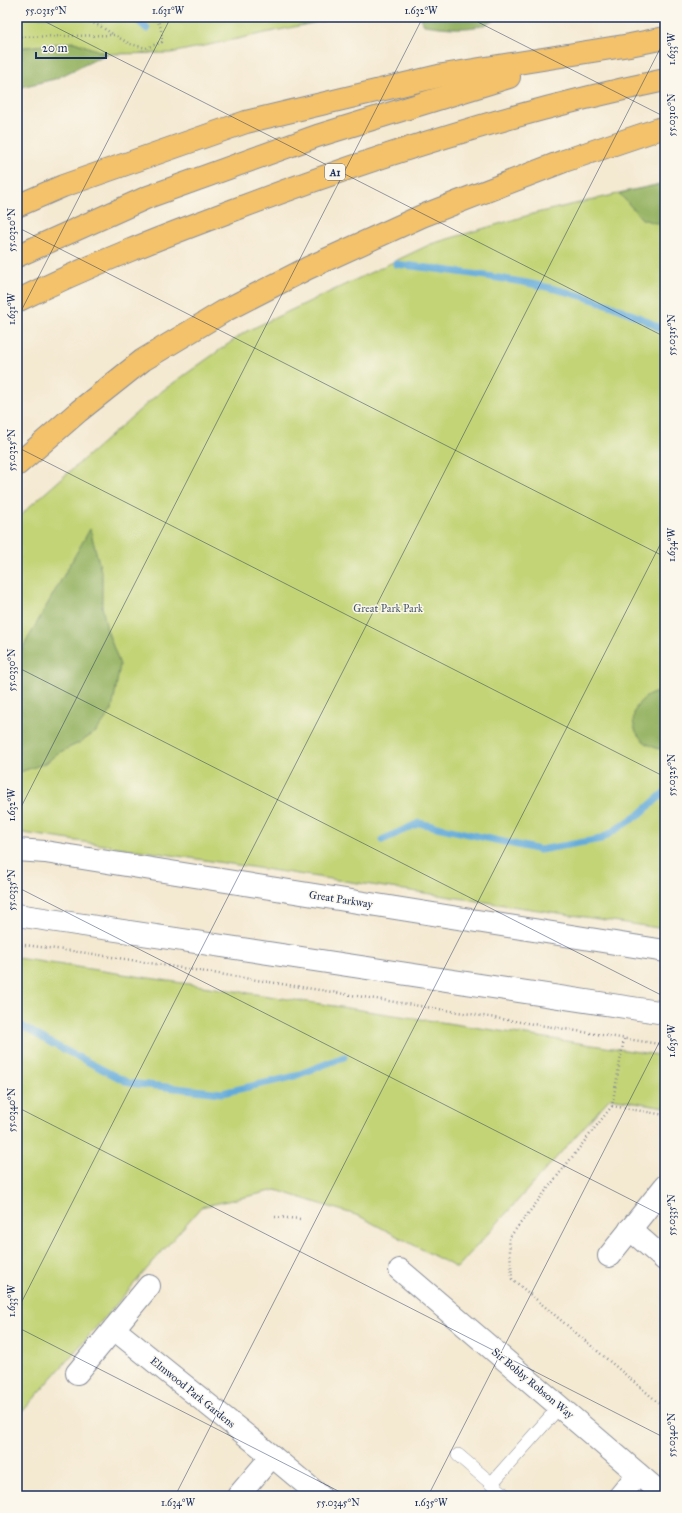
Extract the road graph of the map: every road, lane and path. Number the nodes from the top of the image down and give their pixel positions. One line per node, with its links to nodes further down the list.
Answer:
1 (80, 17): 3 (path)
2 (156, 17): 3 (path)
3 (114, 35): 4 (path)
4 (17, 37)
5 (665, 38): 6 (highway)
6 (630, 45): 9 (highway); 10 (highway)
7 (665, 80): 11 (highway, A1)
8 (665, 127): 12 (highway)
9 (17, 206)
10 (17, 256)
11 (17, 301)
12 (17, 465)
13 (17, 850): 16 (street, Great Parkway)
14 (17, 915): 17 (street)
15 (17, 944): 18 (path)
16 (665, 951)
17 (665, 1013)
18 (624, 1039): 19 (path); 20 (path)
19 (665, 1045)
20 (612, 1106): 21 (path); 33 (path)
21 (665, 1115)
22 (665, 1186): 25 (street)
23 (275, 1217): 24 (path)
24 (301, 1219)
25 (630, 1229): 26 (street); 27 (street)
26 (608, 1256)
27 (665, 1260)
28 (400, 1270): 32 (street, Sir Bobby Robson Way)
29 (149, 1286): 30 (street)
30 (114, 1329): 31 (street); 34 (street, Elmwood Park Gardens)
31 (77, 1373)
32 (560, 1406): 36 (street, Sir Bobby Robson Way); 37 (lane)
33 (665, 1408)
34 (272, 1456): 38 (street); 39 (street, Elmwood Park Gardens)
35 (458, 1456): 37 (lane)
36 (638, 1474): 41 (street); 42 (street, Sir Bobby Robson Way)
37 (491, 1484): 40 (lane)
38 (238, 1496)
39 (320, 1496)
40 (506, 1496)
41 (620, 1496)
42 (664, 1496)

